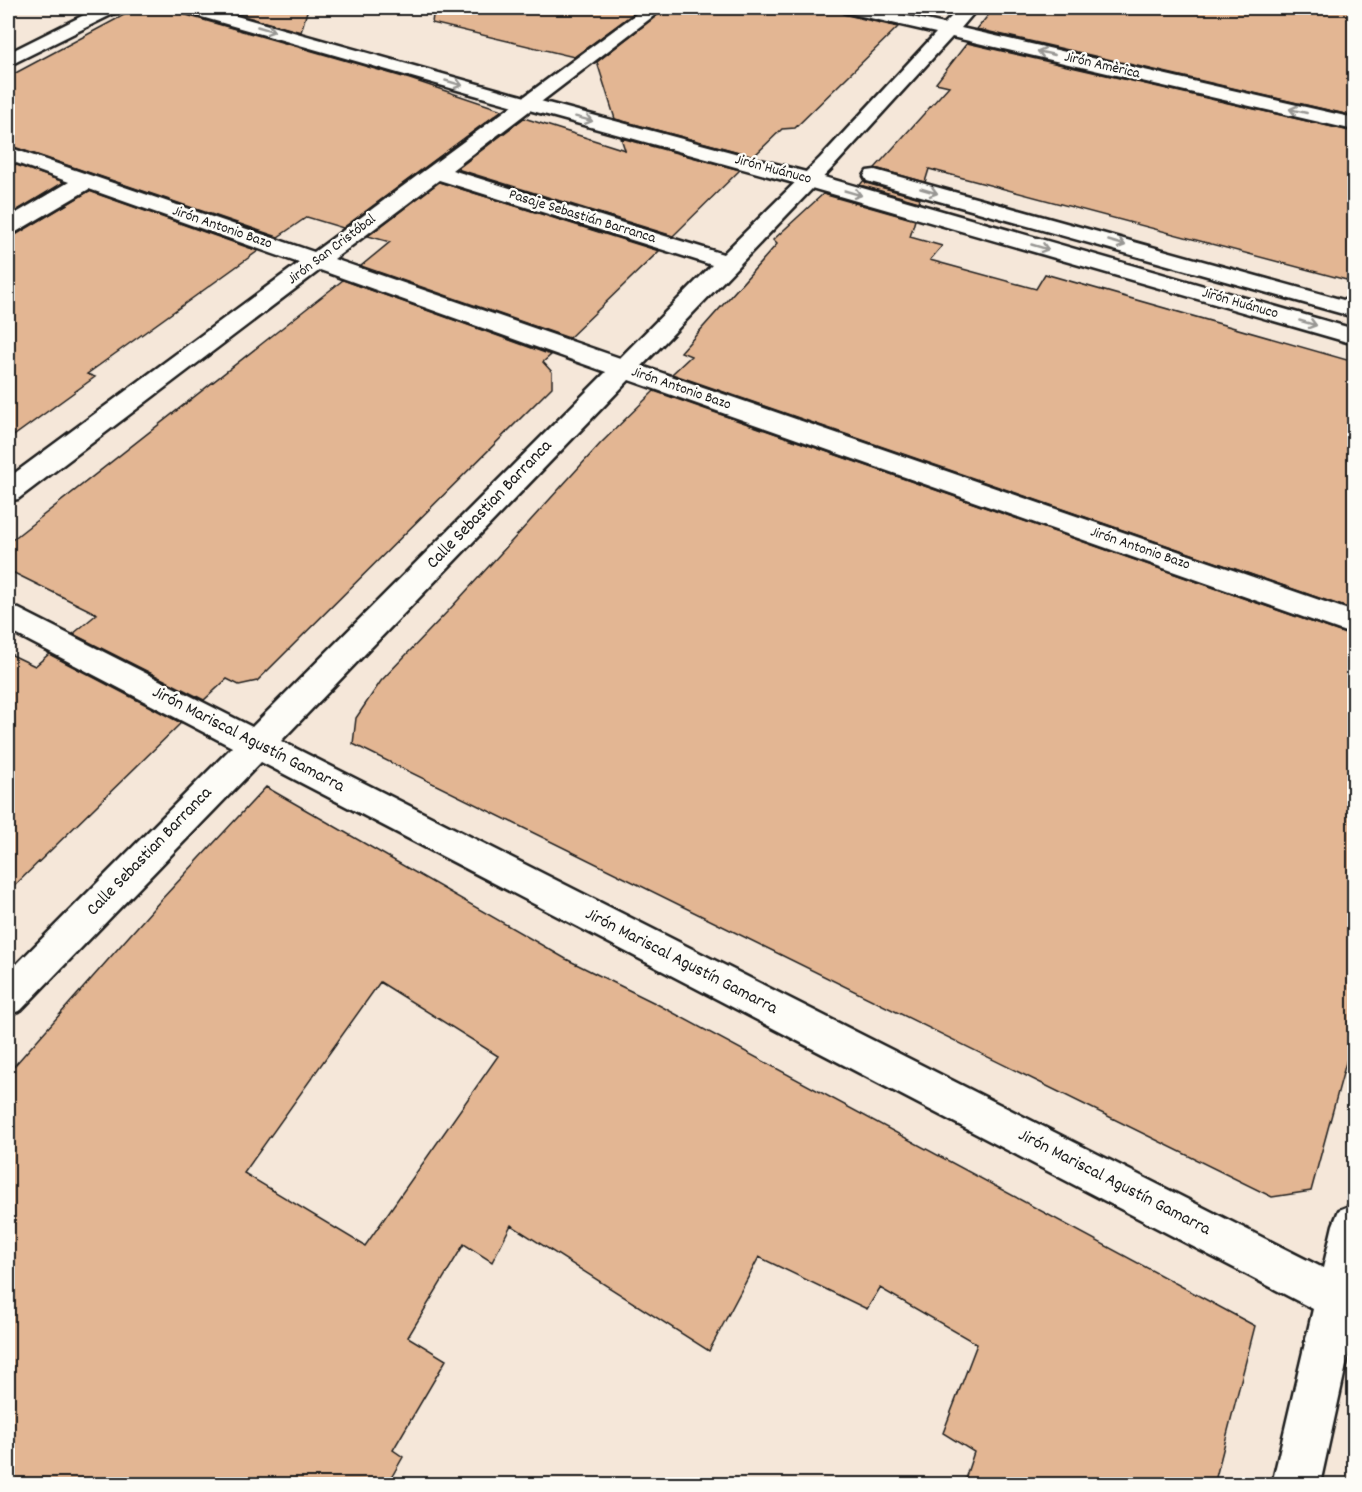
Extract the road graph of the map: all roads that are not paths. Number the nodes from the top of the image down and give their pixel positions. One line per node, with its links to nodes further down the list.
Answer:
1 (111, 8): 9 (street)
2 (190, 8): 10 (street, Jirón Huánuco, one-way to 10)
3 (254, 8): 7 (street)
4 (655, 8): 10 (street, Jirón San Cristóbal)
5 (850, 8): 8 (street, Jirón Amèrica)
6 (969, 8): 8 (street, Calle Sebastian Barranca)
7 (288, 17)
8 (948, 30): 11 (street, Jirón Amèrica, one-way to 8); 13 (street, Calle Sebastian Barranca)
9 (8, 60)
10 (543, 92): 14 (street, Jirón San Cristóbal); 15 (street, Jirón Huánuco, one-way to 15)
11 (1354, 124)
12 (8, 153): 16 (street, Jirón Antonio Bazo)
13 (834, 164): 15 (street, Calle Sebastian Barranca); 20 (street, Jirón Huánuco, one-way to 20)
14 (436, 172): 18 (street, Jirón San Cristóbal); 19 (street, Pasaje Sebastián Barranca)
15 (809, 180): 19 (street, Calle Sebastian Barranca); 21 (street, Jirón Huánuco, one-way to 21)
16 (86, 181): 17 (street); 18 (street, Jirón Antonio Bazo)
17 (8, 227)
18 (316, 261): 22 (street, Jirón Antonio Bazo); 23 (street, Jirón San Cristóbal)
19 (728, 263): 22 (street, Calle Sebastian Barranca)
20 (1354, 310)
21 (1354, 337)
22 (623, 369): 25 (street, Jirón Antonio Bazo); 26 (street, Calle Sebastian Barranca)
23 (8, 492)
24 (8, 617): 26 (street, Jirón Mariscal Agustín Gamarra)
25 (1354, 624)
26 (256, 744): 27 (street, Calle Sebastian Barranca); 29 (street, Jirón Mariscal Agustín Gamarra)
27 (8, 998)
28 (1354, 1225): 29 (street)
29 (1346, 1303): 30 (street)
30 (1296, 1485)

